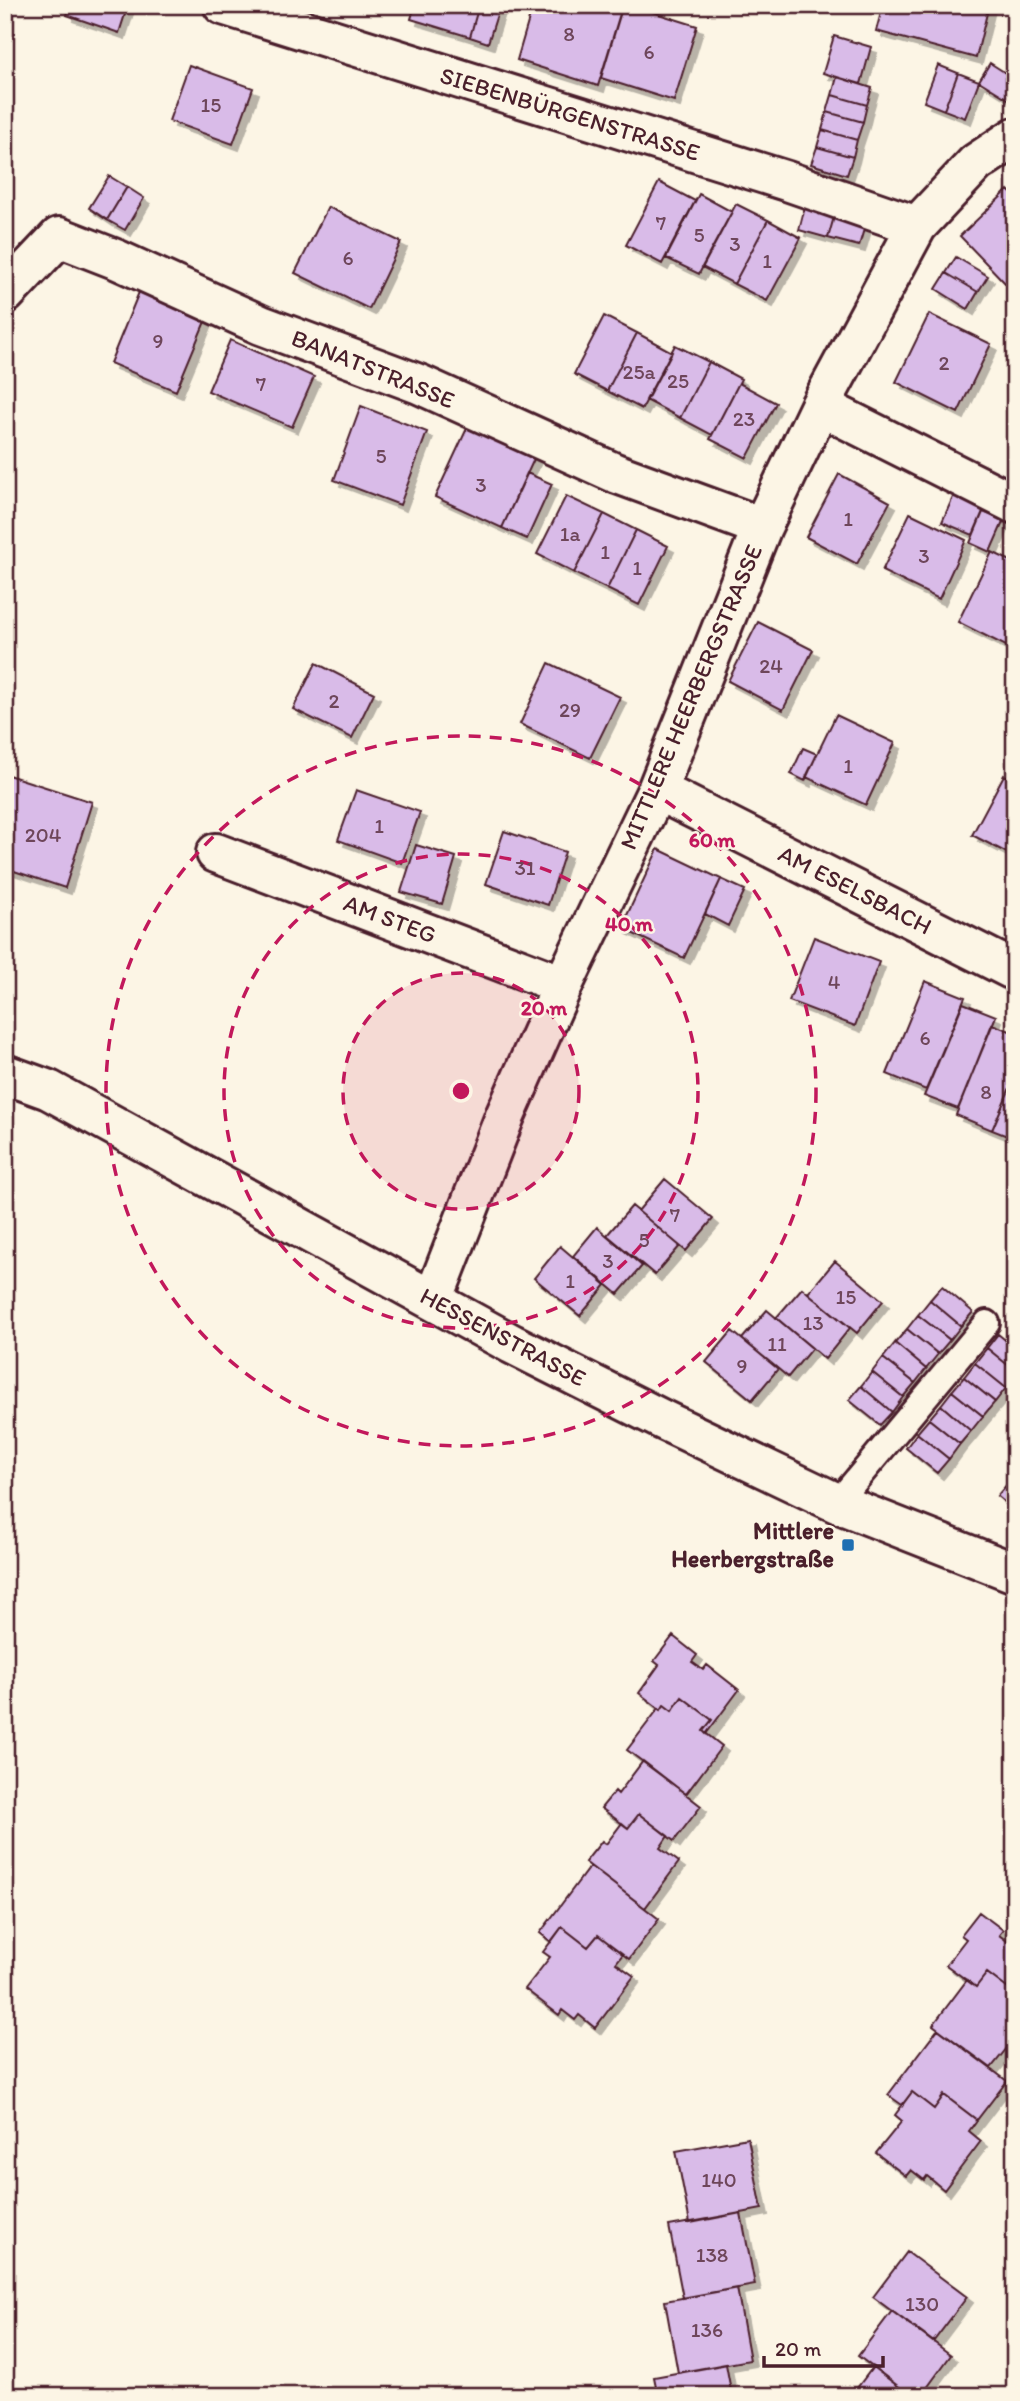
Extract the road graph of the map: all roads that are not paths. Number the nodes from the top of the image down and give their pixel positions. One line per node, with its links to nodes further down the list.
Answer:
1 (223, 5): 3 (street, SIEBENBÜRGENSTRASSE)
2 (1015, 137): 3 (street, MITTLERE HEERBERGSTRASSE)
3 (916, 226): 5 (street, MITTLERE HEERBERGSTRASSE)
4 (5, 293): 7 (street, BANATSTRASSE)
5 (820, 405): 6 (street); 7 (street, MITTLERE HEERBERGSTRASSE)
6 (1015, 504)
7 (762, 527): 8 (street, MITTLERE HEERBERGSTRASSE)
8 (657, 790): 10 (street, AM ESELSBACH); 11 (street, MITTLERE HEERBERGSTRASSE)
9 (216, 853): 11 (street, AM STEG)
10 (1015, 971)
11 (563, 985): 13 (street, MITTLERE HEERBERGSTRASSE)
12 (5, 1074): 13 (street, HESSENSTRASSE)
13 (433, 1300): 15 (street, HESSENSTRASSE)
14 (987, 1323): 15 (lane)
15 (837, 1503): 16 (street, HESSENSTRASSE)
16 (1015, 1573)

